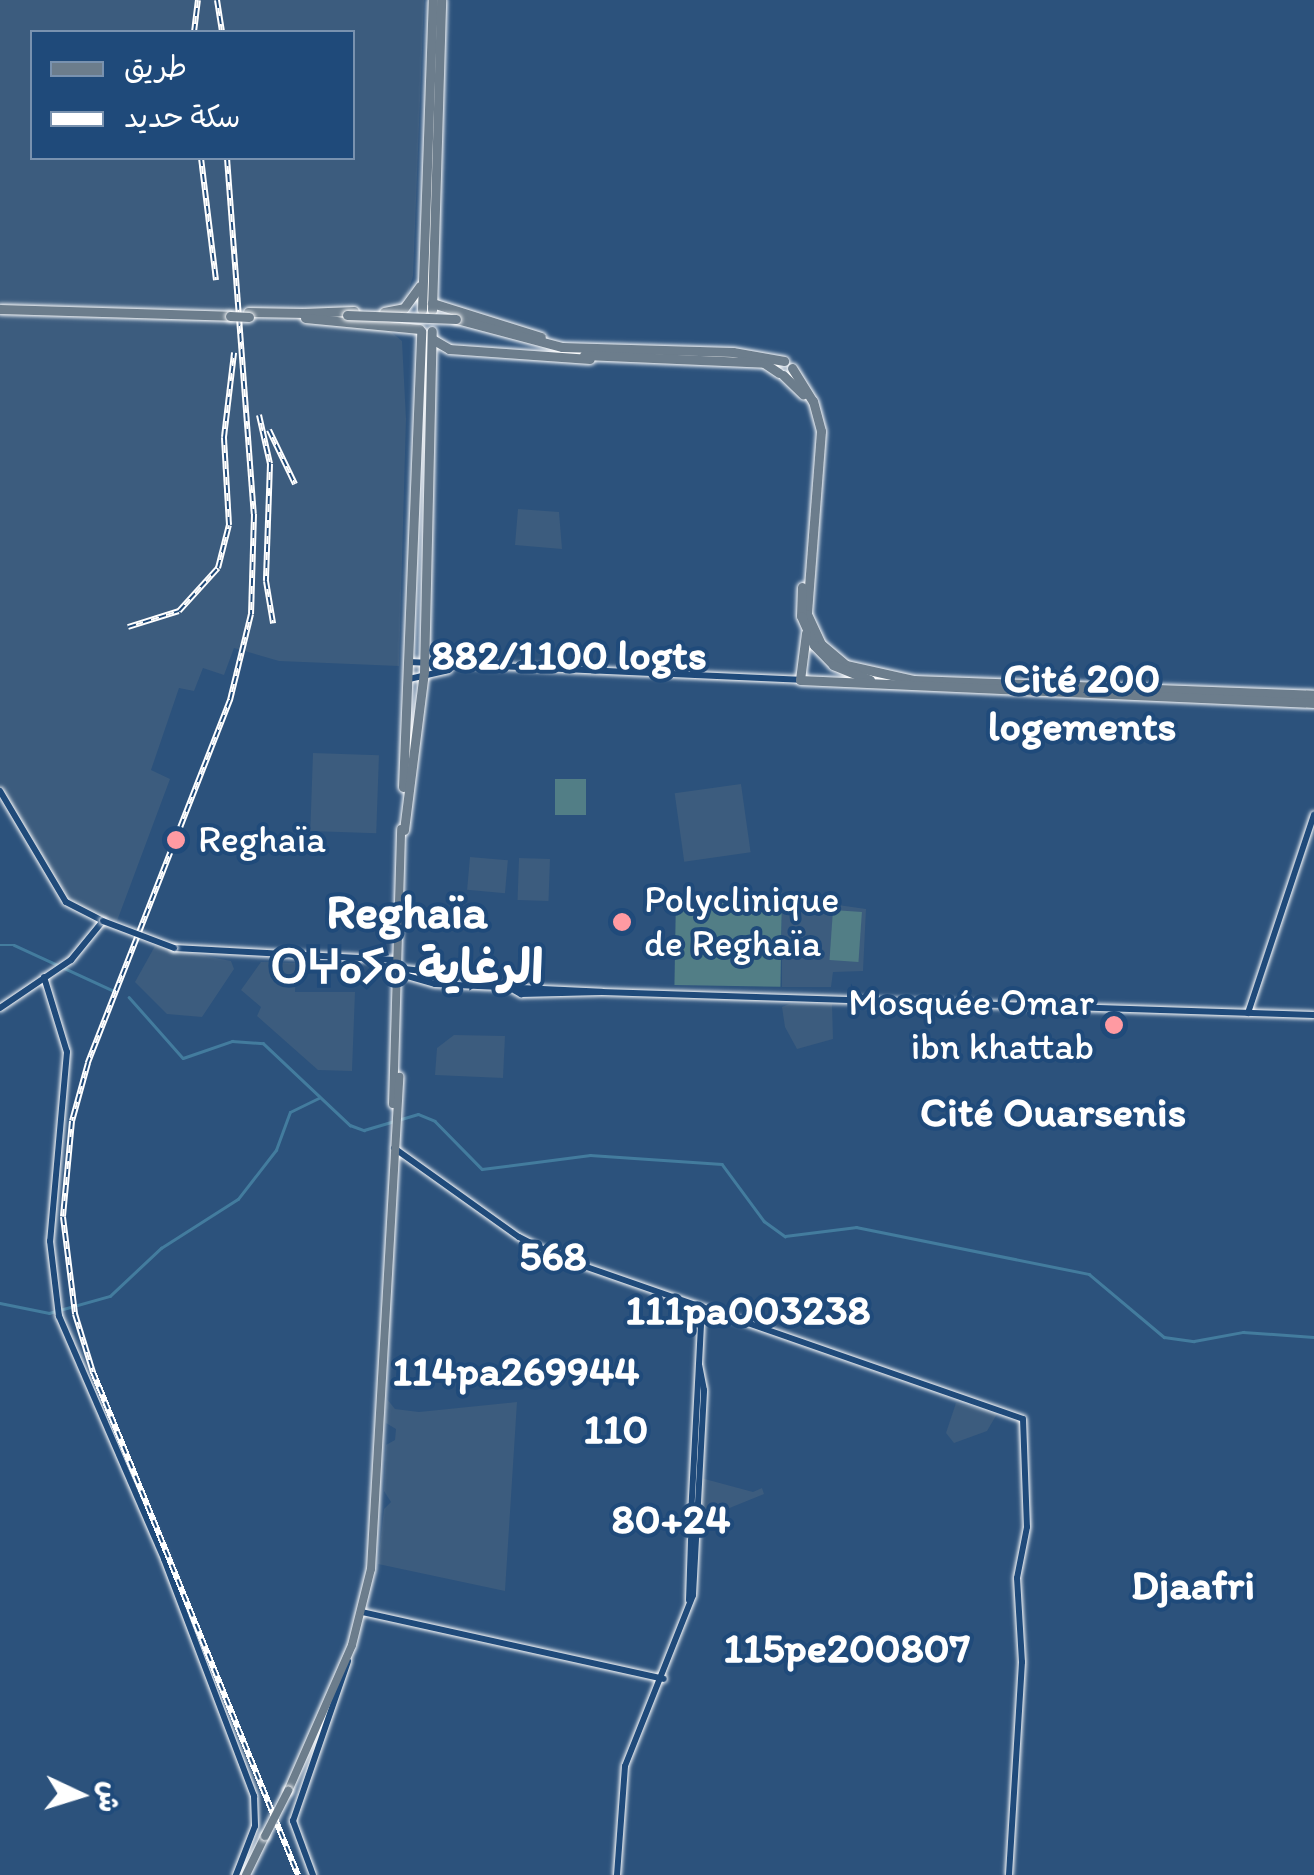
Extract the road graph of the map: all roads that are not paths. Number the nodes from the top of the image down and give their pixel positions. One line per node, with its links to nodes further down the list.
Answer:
1 (434, 0): 3 (highway)
2 (441, 0): 4 (highway)
3 (424, 263): 4 (highway); 7 (highway)
4 (428, 287): 6 (highway)
5 (0, 306): 8 (highway, bridge)
6 (426, 309): 7 (highway); 10 (highway); 10 (highway); 12 (highway)
7 (393, 313): 8 (highway)
8 (304, 316): 9 (highway); 12 (highway, bridge)
9 (401, 327): 10 (highway); 13 (highway)
10 (426, 332): 11 (highway); 13 (highway)
11 (449, 349): 12 (highway); 13 (highway)
12 (618, 354): 14 (highway); 15 (highway)
13 (426, 356): 17 (highway); 18 (highway)
14 (788, 364): 15 (highway); 25 (highway)
15 (781, 374): 16 (highway)
16 (806, 633): 22 (highway); 23 (highway)
17 (422, 661): 18 (street); 19 (street); 20 (highway)
18 (409, 662): 21 (highway)
19 (525, 670): 20 (street); 22 (street)
20 (422, 678): 21 (street); 24 (highway)
21 (409, 679): 24 (highway)
22 (800, 680): 23 (highway)
23 (898, 686): 26 (highway)
24 (413, 692): 29 (highway)
25 (1314, 695)
26 (1314, 703)
27 (0, 791): 30 (street)
28 (1314, 816): 36 (street)
29 (403, 830): 33 (main road)
30 (86, 915): 31 (street); 32 (street)
31 (104, 921): 32 (street); 33 (street, bridge)
32 (90, 934): 34 (street)
33 (397, 967): 36 (street); 38 (main road)
34 (44, 978): 35 (street); 43 (street)
35 (0, 1008)
36 (1248, 1013): 37 (street)
37 (1314, 1016)
38 (394, 1148): 39 (street); 40 (main road)
39 (702, 1308): 42 (street); 47 (street)
40 (362, 1612): 41 (main road); 42 (street)
41 (352, 1645): 44 (main road, bridge); 45 (street)
42 (664, 1679): 46 (street)
43 (236, 1875)
44 (247, 1875)
45 (313, 1875)
46 (617, 1875)
47 (1010, 1875)

